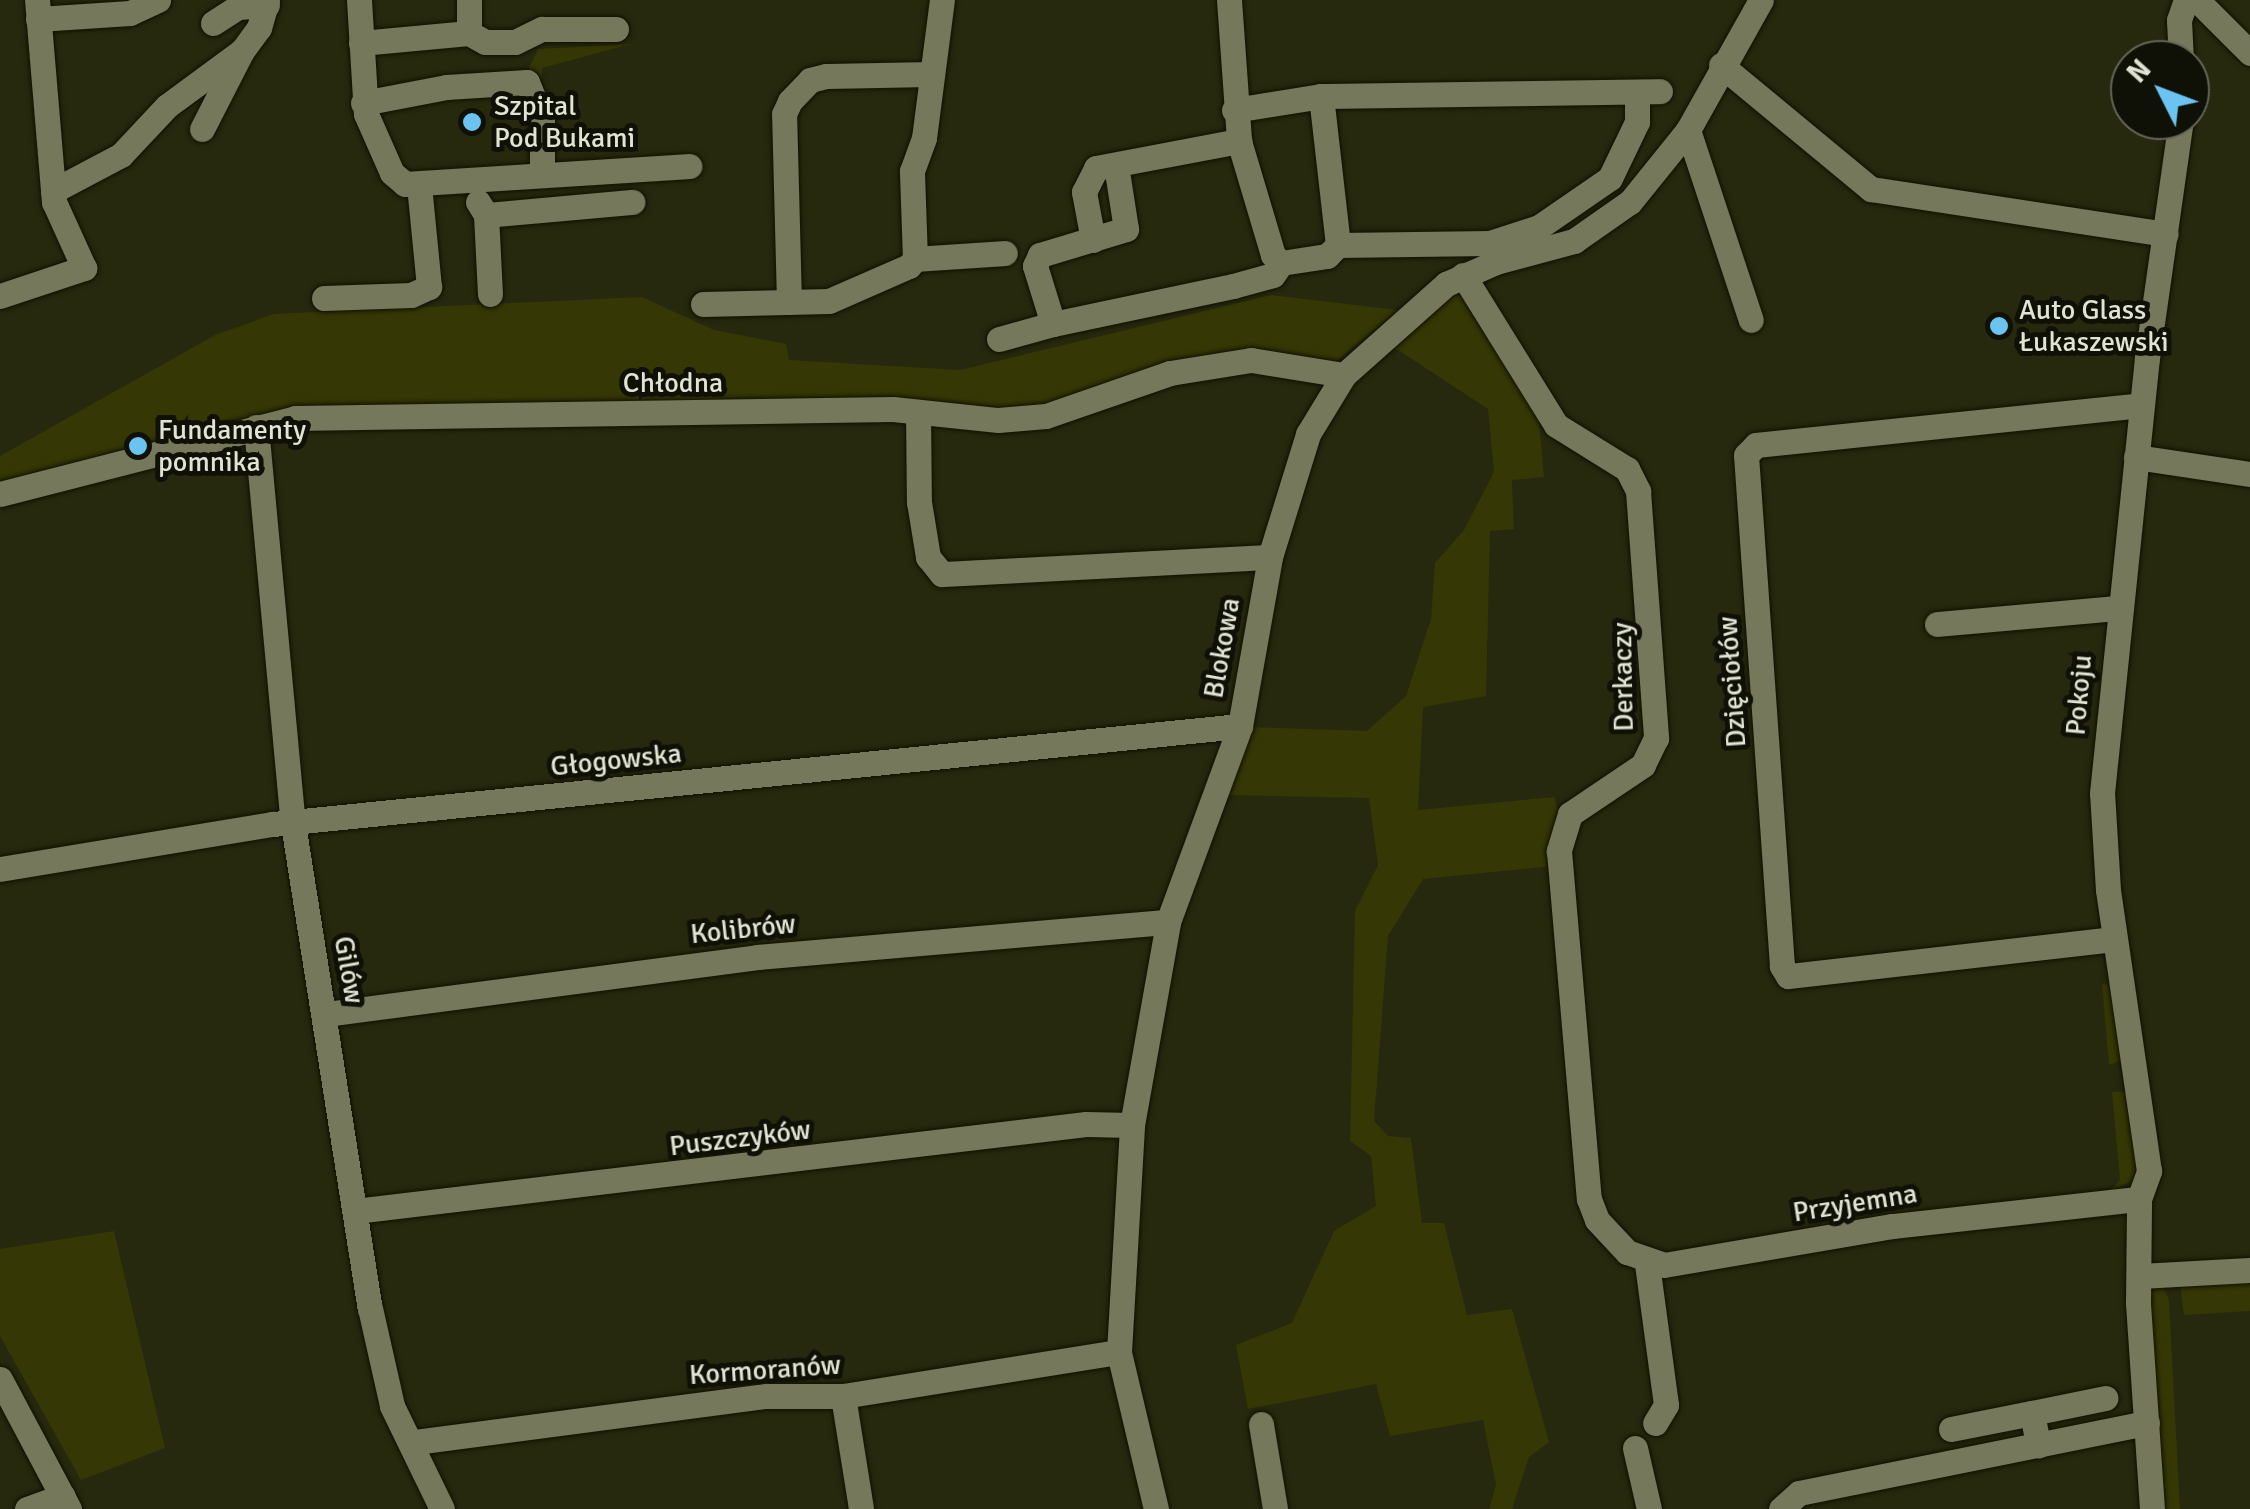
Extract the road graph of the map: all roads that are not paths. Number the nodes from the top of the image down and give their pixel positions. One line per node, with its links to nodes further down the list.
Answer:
1 (158, 0): 10 (street)
2 (360, 0): 15 (street)
3 (469, 0): 13 (street)
4 (942, 0): 19 (street)
5 (1228, 0): 22 (street)
6 (1761, 0): 18 (street, Blokowa)
7 (2186, 0): 14 (street)
8 (2196, 0): 17 (street)
9 (267, 2): 11 (street); 16 (street)
10 (38, 10): 32 (street)
11 (213, 23)
12 (616, 29): 13 (street)
13 (468, 33): 15 (street)
14 (2180, 40)
15 (361, 43): 21 (street)
16 (242, 50): 23 (street); 32 (street)
17 (2250, 53)
18 (1721, 65): 24 (street, Blokowa); 36 (street)
19 (932, 74): 40 (street); 46 (street)
20 (1322, 96): 22 (street); 38 (street); 38 (street)
21 (364, 103): 29 (street); 31 (street)
22 (1234, 110): 26 (street)
23 (202, 129)
24 (1688, 130): 42 (street, Blokowa); 48 (street)
25 (2178, 140): 36 (street, Pokoju)
26 (1240, 141): 27 (street); 41 (street)
27 (1116, 165): 37 (street); 37 (street)
28 (689, 166): 29 (street)
29 (548, 173): 30 (street); 34 (street)
30 (460, 182): 31 (street); 35 (street)
31 (419, 185): 45 (street)
32 (53, 191): 44 (street)
33 (632, 202): 34 (street)
34 (556, 208): 35 (street)
35 (486, 215): 43 (street)
36 (2166, 234): 52 (street, Pokoju)
37 (1093, 240): 49 (street)
38 (1338, 245): 41 (street)
39 (1005, 253): 40 (street)
40 (915, 258): 46 (street)
41 (1281, 263): 49 (street)
42 (1463, 276): 51 (street, Blokowa); 70 (street, Derkaczy)
43 (490, 294)
44 (0, 296)
45 (324, 298)
46 (789, 302): 47 (street)
47 (703, 304)
48 (1751, 320)
49 (1052, 324): 50 (street)
50 (999, 339)
51 (1344, 376): 53 (street, Chłodna); 58 (street, Blokowa)
52 (2142, 404): 55 (street, Pokoju); 65 (street, Dzięciołów)
53 (918, 414): 54 (street, Chłodna); 58 (street)
54 (256, 427): 57 (street, Chłodna); 62 (street, Gilów)
55 (2136, 458): 56 (street); 59 (street, Pokoju)
56 (2250, 474)
57 (0, 494)
58 (1270, 557): 61 (street, Blokowa)
59 (2118, 608): 60 (street); 65 (street, Pokoju)
60 (1937, 624)
61 (1240, 726): 62 (street, Głogowska); 64 (street, Blokowa)
62 (293, 824): 63 (street, Głogowska); 66 (street, Gilów)
63 (0, 870)
64 (1168, 922): 66 (street, Kolibrów); 67 (street, Blokowa)
65 (2114, 939): 68 (street, Pokoju)
66 (326, 1014): 69 (street, Gilów)
67 (1132, 1125): 69 (street, Puszczyków); 73 (street, Blokowa)
68 (2139, 1199): 70 (street, Przyjemna); 72 (street, Pokoju)
69 (354, 1211): 82 (street, Gilów)
70 (1647, 1264): 78 (street)
71 (2250, 1270): 72 (street)
72 (2139, 1276): 79 (street, Pokoju)
73 (1118, 1352): 75 (street, Kormoranów); 90 (street, Blokowa)
74 (0, 1380): 85 (street)
75 (843, 1396): 82 (street, Kormoranów); 89 (street)
76 (2105, 1398): 77 (street)
77 (2032, 1413): 81 (street); 83 (street)
78 (1655, 1423)
79 (2147, 1423): 83 (street); 93 (street, Pokoju)
80 (1260, 1424): 91 (street)
81 (1951, 1429)
82 (415, 1442): 88 (street, Gilów)
83 (2038, 1445): 86 (street)
84 (1635, 1448): 92 (street)
85 (66, 1502): 87 (street)
86 (1782, 1507)
87 (27, 1509)
88 (442, 1509)
89 (861, 1509)
90 (1156, 1509)
91 (1276, 1509)
92 (1649, 1509)
93 (2152, 1509)

